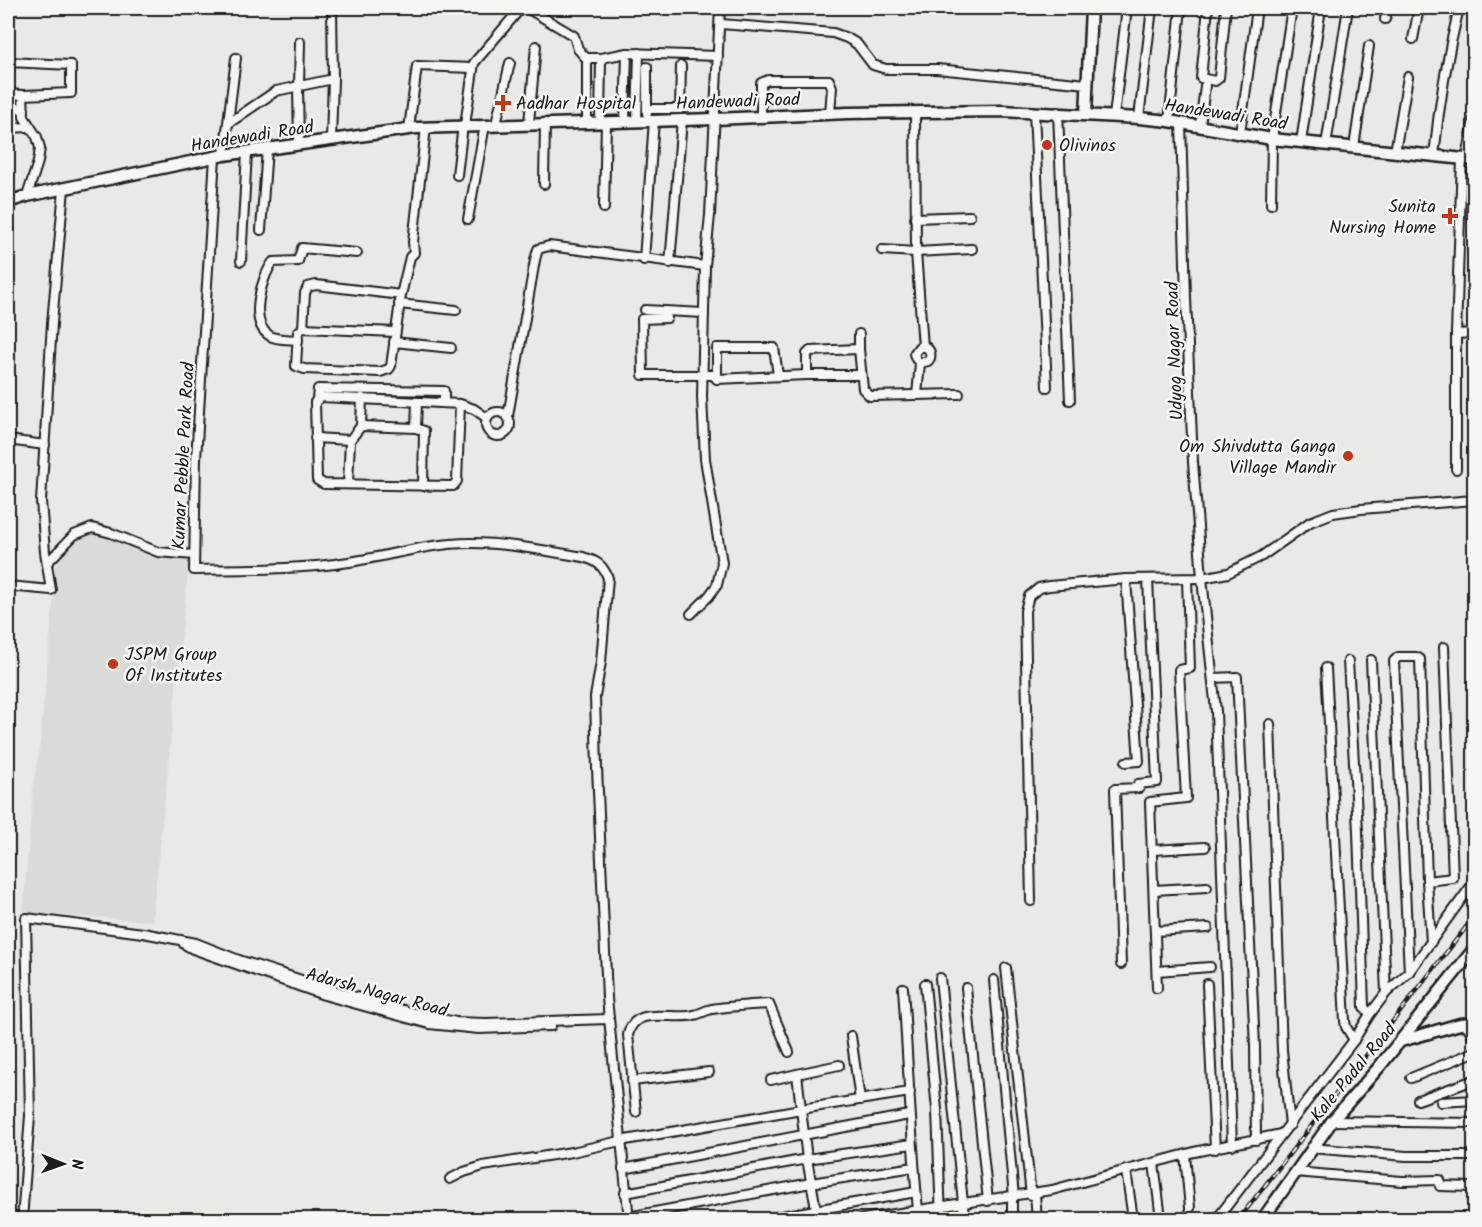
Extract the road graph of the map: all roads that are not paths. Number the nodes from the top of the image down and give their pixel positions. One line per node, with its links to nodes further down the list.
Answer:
1 (332, 8): 36 (street)
2 (521, 8): 34 (street)
3 (527, 8): 28 (street)
4 (720, 8): 19 (street)
5 (1090, 8): 37 (main road)
6 (1127, 8): 49 (street)
7 (1152, 8): 52 (street)
8 (1181, 8): 57 (street)
9 (1208, 8): 10 (street)
10 (1226, 8)
11 (1257, 8): 71 (street)
12 (1292, 8): 72 (street)
13 (1321, 8): 74 (street)
14 (1348, 8): 75 (street)
15 (1388, 8): 18 (street)
16 (1419, 8): 20 (street)
17 (1459, 8): 82 (street)
18 (1385, 19)
19 (721, 24): 26 (street); 37 (street)
20 (1413, 39)
21 (300, 42): 38 (street)
22 (536, 46): 61 (street)
23 (1369, 46): 77 (street)
24 (627, 52): 25 (street); 29 (street); 56 (street)
25 (639, 53): 26 (street); 50 (street)
26 (718, 56): 53 (street)
27 (236, 58): 60 (street, Kumar Pebble Park Road)
28 (587, 58): 29 (street); 58 (street)
29 (601, 58): 59 (street)
30 (8, 62): 41 (street)
31 (510, 63): 64 (street)
32 (681, 66): 50 (street)
33 (647, 67): 50 (street)
34 (473, 68): 65 (street); 70 (street)
35 (1408, 76): 80 (street)
36 (333, 80): 38 (street); 73 (street)
37 (1087, 84): 48 (main road)
38 (299, 86): 60 (street); 76 (street)
39 (1205, 86): 67 (street)
40 (8, 94): 41 (street)
41 (23, 94): 43 (street)
42 (8, 105): 43 (street)
43 (24, 110): 66 (street)
44 (1034, 112): 45 (main road, Handewadi Road); 46 (main road, Handewadi Road); 124 (street)
45 (1058, 112): 48 (main road, Handewadi Road); 130 (street)
46 (915, 113): 47 (main road, Handewadi Road); 92 (street)
47 (830, 114): 51 (main road, Handewadi Road); 51 (street)
48 (1086, 114): 49 (main road, Handewadi Road)
49 (1114, 116): 52 (main road, Handewadi Road)
50 (652, 117): 55 (main road, Handewadi Road); 56 (main road, Handewadi Road); 99 (street)
51 (761, 117): 53 (main road, Handewadi Road)
52 (1139, 118): 57 (main road, Handewadi Road)
53 (716, 119): 55 (main road, Handewadi Road); 102 (street)
54 (1474, 119): 83 (street)
55 (682, 120): 101 (street)
56 (625, 121): 59 (main road, Handewadi Road)
57 (1168, 121): 63 (main road, Handewadi Road)
58 (587, 122): 59 (main road, Handewadi Road); 62 (main road, Handewadi Road)
59 (603, 122): 90 (street)
60 (229, 123): 81 (street, Kumar Pebble Park Road)
61 (528, 123): 62 (main road, Handewadi Road); 64 (main road, Handewadi Road)
62 (545, 123): 85 (street)
63 (1181, 123): 67 (main road, Handewadi Road); 149 (street, Udyog Nagar Road)
64 (491, 124): 65 (main road, Handewadi Road); 93 (street)
65 (464, 125): 68 (main road, Handewadi Road); 84 (street)
66 (30, 126): 69 (street); 87 (street)
67 (1200, 126): 71 (main road, Handewadi Road)
68 (426, 127): 70 (main road, Handewadi Road); 103 (street)
69 (8, 128)
70 (409, 129): 73 (main road, Handewadi Road)
71 (1240, 133): 72 (main road, Handewadi Road)
72 (1272, 139): 74 (main road, Handewadi Road); 89 (street)
73 (330, 140): 76 (main road, Handewadi Road)
74 (1301, 142): 75 (main road, Handewadi Road)
75 (1326, 144): 77 (main road, Handewadi Road)
76 (299, 145): 78 (main road, Handewadi Road)
77 (1354, 147): 80 (main road, Handewadi Road)
78 (267, 149): 79 (main road, Handewadi Road); 94 (street)
79 (247, 152): 81 (main road, Handewadi Road); 100 (street)
80 (1395, 152): 82 (main road, Handewadi Road)
81 (219, 156): 86 (main road, Handewadi Road); 147 (street, Kumar Pebble Park Road)
82 (1434, 156): 83 (main road, Handewadi Road)
83 (1468, 159): 112 (street)
84 (457, 175)
85 (544, 184)
86 (64, 189): 87 (main road, Handewadi Road); 142 (street)
87 (27, 196): 88 (main road, Handewadi Road)
88 (8, 202)
89 (1271, 204)
90 (604, 208)
91 (969, 216): 92 (street)
92 (915, 218): 98 (street)
93 (468, 219)
94 (261, 230)
95 (972, 249): 98 (street)
96 (882, 250): 98 (street)
97 (357, 252): 113 (street)
98 (916, 252): 115 (street)
99 (644, 260): 101 (street); 134 (street)
100 (241, 261)
101 (670, 263): 102 (street)
102 (705, 266): 106 (street)
103 (400, 300): 104 (street); 108 (street); 109 (street)
104 (456, 310)
105 (645, 310): 106 (street)
106 (704, 313): 119 (street)
107 (667, 318): 119 (street)
108 (303, 327): 109 (street); 113 (street)
109 (395, 332): 114 (street)
110 (1474, 333): 112 (street)
111 (859, 334): 117 (street)
112 (1456, 334): 143 (street)
113 (298, 339): 114 (street)
114 (394, 342): 116 (street)
115 (923, 346): 118 (street); 118 (street)
116 (451, 348)
117 (859, 349): 121 (street); 122 (street)
118 (920, 363): 126 (street)
119 (702, 375): 123 (street); 154 (street)
120 (778, 375): 121 (street); 123 (street); 123 (street)
121 (807, 375): 122 (street)
122 (861, 375): 126 (street)
123 (717, 379)
124 (1047, 387)
125 (958, 394): 126 (street)
126 (917, 395)
127 (1474, 397): 138 (street)
128 (362, 398): 129 (street); 131 (street); 136 (street)
129 (317, 399): 132 (street); 139 (street)
130 (1070, 400)
131 (417, 402): 132 (street); 137 (street)
132 (444, 403): 133 (street)
133 (460, 404): 135 (street); 145 (street)
134 (508, 416): 135 (street); 135 (street)
135 (487, 418)
136 (361, 426): 137 (street); 141 (street)
137 (416, 428): 145 (street)
138 (1474, 432)
139 (315, 438): 141 (street); 144 (street)
140 (8, 440): 142 (street)
141 (351, 440): 144 (street)
142 (45, 444): 148 (street)
143 (1456, 469)
144 (348, 484): 145 (street)
145 (423, 486)
146 (1474, 501): 149 (street)
147 (194, 555): 148 (street); 187 (street, Kumar Pebble Park Road)
148 (47, 563): 153 (street)
149 (1202, 578): 152 (street); 159 (street, Udyog Nagar Road)
150 (1126, 579): 151 (street); 161 (street); 168 (street)
151 (1148, 579): 152 (street); 173 (street)
152 (1187, 579): 163 (street)
153 (8, 586)
154 (691, 614)
155 (1444, 647): 164 (street)
156 (1371, 660): 185 (street)
157 (1348, 661): 186 (street)
158 (1326, 668): 191 (street)
159 (1213, 678): 219 (street); 222 (street, Udyog Nagar Road)
160 (1270, 724): 208 (street)
161 (1126, 762)
162 (1205, 847): 163 (street)
163 (1153, 850): 167 (street)
164 (1428, 881): 171 (street); 177 (street)
165 (1474, 882): 171 (street)
166 (1208, 887): 167 (street)
167 (1154, 890): 170 (street)
168 (1031, 902)
169 (1208, 928): 170 (street)
170 (1155, 931): 176 (street)
171 (1431, 942): 177 (street)
172 (1474, 949): 192 (main road, Kale Padal Road)
173 (1121, 964)
174 (1210, 967): 176 (street)
175 (1006, 968): 238 (street)
176 (1157, 971): 184 (street)
177 (1409, 972): 185 (street)
178 (940, 978): 241 (street)
179 (994, 980): 239 (street)
180 (925, 984): 242 (street)
181 (1208, 984): 224 (street)
182 (903, 988): 204 (street)
183 (966, 988): 240 (street)
184 (1157, 988)
185 (1386, 993): 186 (street)
186 (1370, 1014): 191 (street)
187 (610, 1021): 197 (street); 249 (street, Adarsh Nagar Road)
188 (1470, 1023): 190 (street); 192 (main road)
189 (851, 1036): 205 (street)
190 (1474, 1037)
191 (1354, 1040): 210 (street)
192 (1401, 1041): 214 (main road, Kale Padal Road)
193 (1474, 1052): 200 (street)
194 (789, 1053): 196 (street)
195 (839, 1065): 199 (street)
196 (631, 1070): 197 (street); 203 (street)
197 (615, 1071): 220 (street)
198 (709, 1072): 203 (street)
199 (797, 1074): 201 (street); 211 (street)
200 (1411, 1078)
201 (771, 1080)
202 (1474, 1080): 206 (street)
203 (632, 1081): 212 (street)
204 (910, 1092): 205 (street); 213 (street)
205 (860, 1100): 211 (street)
206 (1418, 1100)
207 (1474, 1100): 209 (street)
208 (1286, 1102): 210 (street); 216 (street)
209 (1441, 1102)
210 (1304, 1107): 216 (street)
211 (801, 1109): 218 (street); 220 (street)
212 (636, 1112)
213 (909, 1115): 218 (street); 221 (street)
214 (1332, 1121): 215 (street); 223 (main road, Kale Padal Road)
215 (1474, 1123)
216 (1290, 1125): 217 (street)
217 (1281, 1134): 219 (street); 257 (street)
218 (804, 1135): 227 (street); 230 (street)
219 (1256, 1140): 222 (street)
220 (620, 1141): 230 (street); 233 (street)
221 (912, 1144): 227 (street); 229 (street)
222 (1232, 1145): 224 (street)
223 (1311, 1148): 226 (street); 232 (main road, Kale Padal Road)
224 (1215, 1149): 225 (street)
225 (1185, 1155): 228 (street); 243 (street)
226 (1474, 1156)
227 (807, 1159): 234 (street); 237 (street)
228 (1154, 1163): 231 (street); 246 (street)
229 (914, 1167): 234 (street); 236 (street)
230 (623, 1169): 237 (street)
231 (1126, 1170): 238 (street); 247 (street)
232 (1295, 1172): 235 (street); 258 (main road, Kale Padal Road)
233 (450, 1179)
234 (811, 1183): 244 (street); 248 (street)
235 (1474, 1187)
236 (916, 1192): 244 (street); 245 (street)
237 (625, 1193): 248 (street)
238 (1033, 1194): 239 (street); 256 (street)
239 (1013, 1197): 240 (street); 255 (street)
240 (988, 1201): 241 (street)
241 (963, 1203): 242 (street); 254 (street)
242 (942, 1207): 245 (street); 253 (street)
243 (1190, 1208)
244 (816, 1209): 250 (street); 251 (street)
245 (918, 1210): 252 (street)
246 (1160, 1211)
247 (1132, 1212)
248 (628, 1218)
249 (22, 1220)
250 (759, 1220)
251 (818, 1220)
252 (857, 1220)
253 (941, 1220)
254 (964, 1220)
255 (1012, 1220)
256 (1037, 1220)
257 (1216, 1220)
258 (1262, 1220)

